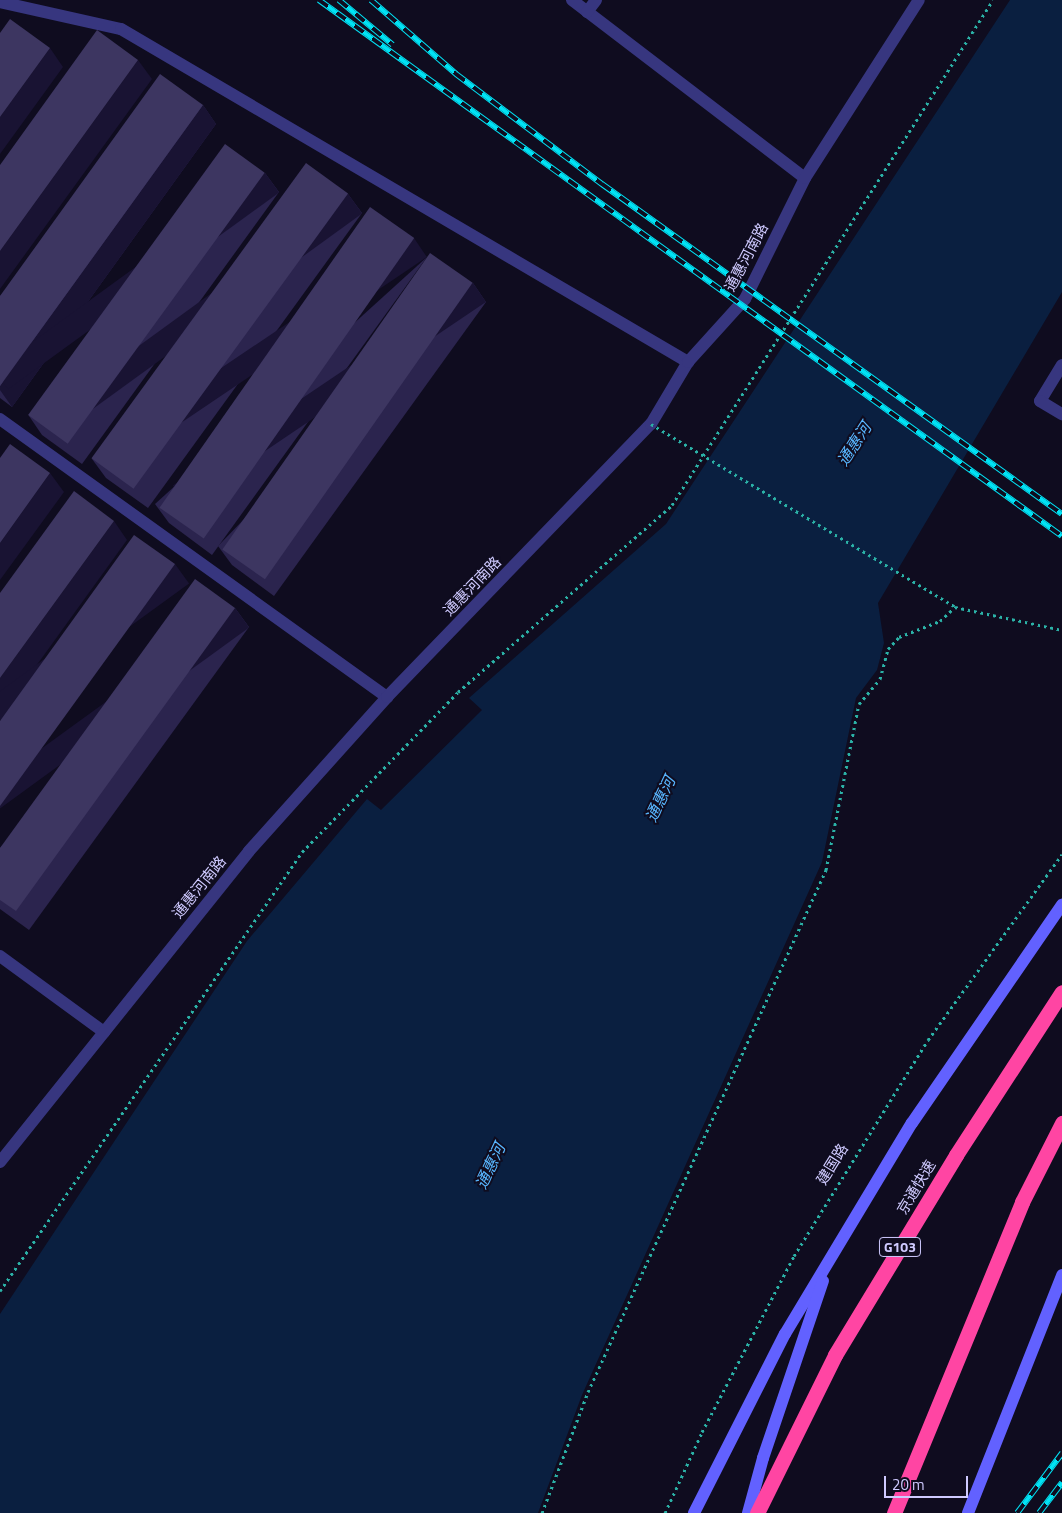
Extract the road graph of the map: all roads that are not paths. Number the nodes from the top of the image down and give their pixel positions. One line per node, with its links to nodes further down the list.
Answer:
1 (572, 0): 5 (street)
2 (596, 0): 5 (street)
3 (919, 0): 6 (street, 通惠河南路)
4 (0, 2): 7 (street)
5 (588, 12): 6 (street)
6 (805, 178): 7 (street, 通惠河南路)
7 (688, 362): 11 (street, 通惠河南路)
8 (1062, 365): 9 (street)
9 (1062, 414)
10 (0, 419): 11 (street)
11 (387, 697): 15 (street, 通惠河南路)
12 (1062, 905): 18 (main road)
13 (0, 956): 15 (street)
14 (1062, 992): 22 (highway, 京通快速 / G103)
15 (104, 1032): 17 (street, 通惠河南路)
16 (1062, 1123): 23 (highway)
17 (0, 1162)
18 (832, 1257): 20 (main road); 21 (main road)
19 (1062, 1274): 24 (main road)
20 (694, 1513)
21 (748, 1513)
22 (757, 1513)
23 (894, 1513)
24 (968, 1513)

